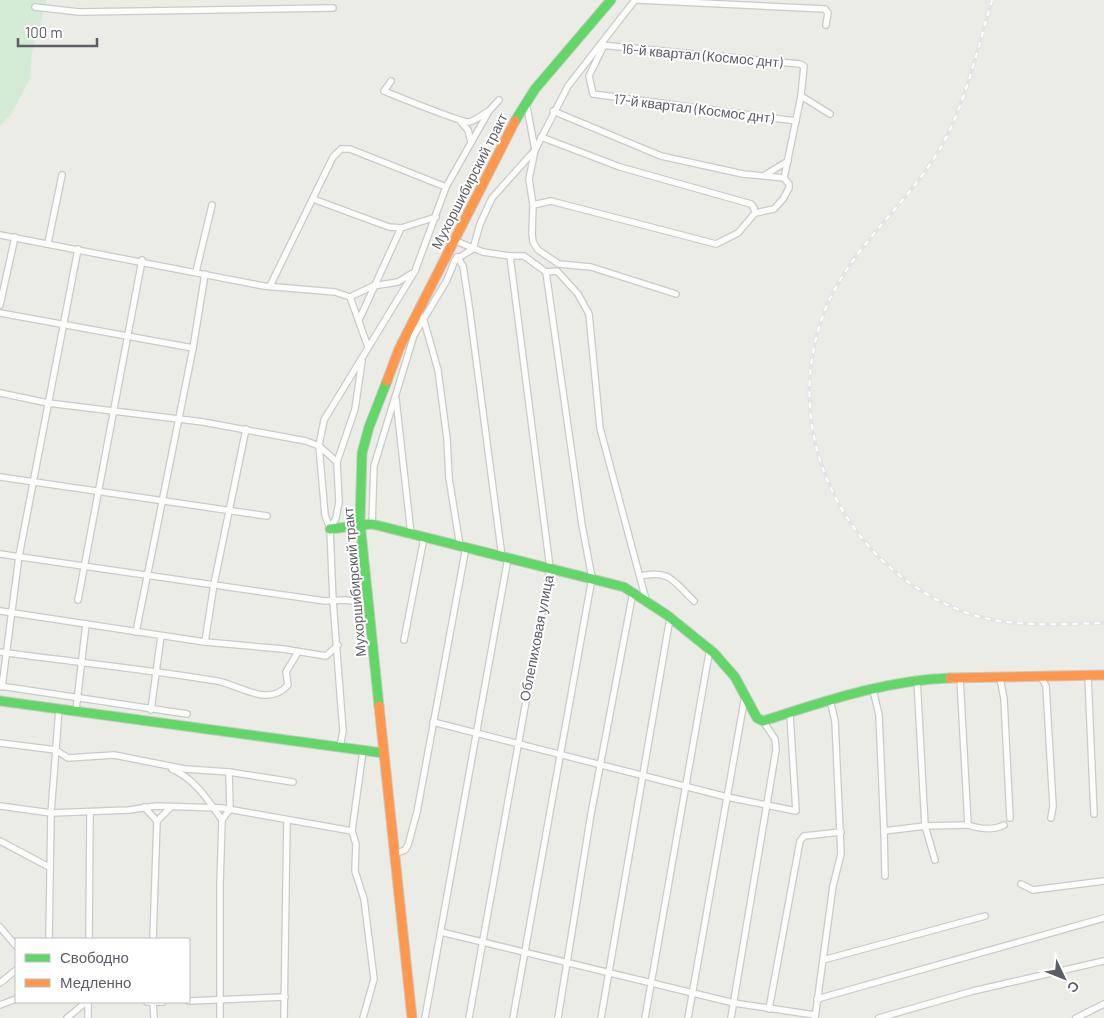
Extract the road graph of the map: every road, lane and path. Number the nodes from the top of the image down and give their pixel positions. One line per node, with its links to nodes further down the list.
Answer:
1 (611, 0): 10 (street, Мухоршибирский тракт)
2 (637, 0): 5 (street); 6 (street)
3 (34, 7): 4 (street)
4 (333, 8)
5 (826, 25)
6 (602, 45): 8 (street, 16-й квартал (Космос днт)); 12 (street); 14 (street, 17-й квартал (Космос днт))
7 (391, 81): 15 (street)
8 (801, 96): 13 (street); 14 (street)
9 (500, 100): 11 (street)
10 (526, 102): 18 (street); 32 (street, Мухоршибирский тракт)
11 (489, 111): 15 (street); 17 (street)
12 (554, 111): 16 (street); 21 (street)
13 (830, 114)
14 (796, 121): 19 (street)
15 (461, 122): 17 (street)
16 (541, 137): 18 (street); 27 (street)
17 (471, 142): 23 (street)
18 (535, 150): 26 (street); 35 (street)
19 (788, 161): 21 (street); 22 (street)
20 (62, 175): 33 (street)
21 (765, 175): 22 (street)
22 (784, 178): 27 (street)
23 (446, 188): 24 (street); 28 (street)
24 (313, 199): 29 (street); 45 (street)
25 (212, 205): 42 (street)
26 (533, 206): 27 (street); 39 (street)
27 (755, 213)
28 (436, 217): 29 (street); 40 (street)
29 (401, 228): 46 (street)
30 (0, 235): 31 (street)
31 (15, 237): 33 (street); 49 (street)
32 (453, 240): 35 (street); 51 (street, Мухоршибирский тракт)
33 (48, 243): 34 (street)
34 (78, 249): 38 (street); 53 (street)
35 (473, 249): 36 (street); 37 (street)
36 (510, 256): 43 (street); 82 (street, Облепиховая улица)
37 (457, 257): 51 (street); 80 (street)
38 (142, 260): 42 (street); 54 (street)
39 (559, 264): 41 (street); 47 (street)
40 (415, 271): 46 (street); 55 (street)
41 (556, 271): 43 (street); 84 (street)
42 (196, 272): 44 (street)
43 (546, 272): 85 (street)
44 (205, 274): 45 (street); 56 (street)
45 (270, 286): 48 (street)
46 (373, 286): 48 (street); 52 (street)
47 (676, 294)
48 (350, 297): 52 (street)
49 (0, 305)
50 (0, 313): 53 (street)
51 (421, 315): 59 (street); 73 (street, Мухоршибирский тракт); 77 (street)
52 (359, 320): 55 (street)
53 (63, 324): 54 (street); 60 (street)
54 (127, 335): 56 (street); 61 (street)
55 (368, 347): 57 (street)
56 (193, 348): 62 (street)
57 (362, 359): 64 (street); 65 (street)
58 (0, 393): 60 (street)
59 (395, 396): 72 (street); 75 (street)
60 (48, 403): 61 (street); 67 (street)
61 (114, 410): 62 (street); 68 (street)
62 (179, 418): 63 (street); 69 (street)
63 (246, 429): 64 (street); 70 (street)
64 (319, 446): 65 (street); 74 (street)
65 (338, 462): 74 (street)
66 (0, 477): 67 (street)
67 (33, 482): 68 (street); 79 (street)
68 (99, 491): 69 (street); 81 (street)
69 (163, 500): 70 (street); 83 (street)
70 (229, 510): 71 (street); 86 (street)
71 (267, 516)
72 (372, 524): 73 (street); 75 (street)
73 (361, 526): 74 (street); 92 (street, Мухоршибирский тракт)
74 (330, 529): 90 (street)
75 (411, 534): 76 (street)
76 (424, 538): 77 (street); 99 (street)
77 (463, 546): 80 (street); 125 (street)
78 (0, 554): 79 (street)
79 (19, 556): 81 (street); 94 (street)
80 (505, 558): 82 (street); 126 (street)
81 (84, 566): 83 (street); 88 (street)
82 (550, 568): 85 (street); 128 (street, Облепиховая улица)
83 (148, 575): 86 (street); 97 (street)
84 (640, 576): 89 (street); 91 (street)
85 (592, 578): 87 (street); 133 (street)
86 (214, 584): 90 (street); 100 (street)
87 (633, 592): 89 (street); 135 (street)
88 (78, 600)
89 (646, 600): 95 (street)
90 (333, 601): 92 (street); 101 (street)
91 (694, 601)
92 (368, 603): 132 (street, Мухоршибирский тракт)
93 (0, 611): 94 (street)
94 (13, 612): 96 (street); 103 (street)
95 (670, 618): 102 (street); 137 (street)
96 (86, 624): 97 (street); 105 (street)
97 (136, 632): 98 (street)
98 (161, 636): 100 (street); 106 (street)
99 (404, 640)
100 (205, 642): 104 (street)
101 (338, 645): 104 (street); 129 (street)
102 (710, 648): 115 (street); 139 (street)
103 (3, 652): 105 (street); 113 (street)
104 (298, 652): 106 (street)
105 (81, 664): 106 (street); 116 (street)
106 (157, 671): 121 (street)
107 (1104, 675): 109 (street)
108 (1041, 677): 109 (street); 111 (street); 151 (street)
109 (1088, 677): 149 (street)
110 (960, 678): 111 (street); 112 (street); 155 (street)
111 (1000, 678): 150 (street)
112 (917, 679): 114 (street); 156 (street)
113 (1, 686): 116 (street)
114 (873, 690): 117 (street); 159 (street)
115 (745, 696): 124 (street); 140 (street)
116 (77, 699): 120 (street); 121 (street)
117 (830, 700): 123 (street); 160 (street)
118 (0, 701): 119 (street)
119 (59, 709): 120 (street); 130 (street)
120 (76, 710): 129 (street)
121 (152, 710): 122 (street)
122 (187, 714)
123 (790, 715): 124 (street); 142 (street)
124 (764, 721): 142 (street)
125 (433, 722): 126 (street); 162 (street)
126 (475, 732): 128 (street); 171 (street)
127 (0, 743): 130 (street)
128 (517, 744): 133 (street); 175 (street, Облепиховая улица)
129 (340, 747): 131 (street)
130 (56, 750): 134 (street); 148 (street)
131 (363, 751): 132 (street); 158 (street)
132 (384, 753): 162 (street, Мухоршибирский тракт)
133 (559, 754): 135 (street); 177 (street)
134 (160, 764): 136 (street); 145 (street)
135 (601, 765): 137 (street); 180 (street)
136 (229, 772): 138 (street); 146 (street)
137 (642, 774): 139 (street); 182 (street)
138 (292, 782)
139 (686, 787): 140 (street); 184 (street)
140 (727, 797): 142 (street); 185 (street)
141 (0, 806): 148 (street)
142 (768, 806): 196 (street)
143 (144, 807): 144 (street); 147 (street); 154 (street)
144 (170, 808): 145 (street); 154 (street)
145 (214, 808): 146 (street); 152 (street)
146 (230, 809): 152 (street); 153 (street)
147 (90, 812): 148 (street); 173 (street)
148 (51, 813): 164 (street)
149 (1094, 814)
150 (1010, 818)
151 (1051, 818)
152 (222, 820): 191 (street)
153 (287, 820): 158 (street); 186 (street)
154 (157, 822): 174 (street)
155 (968, 825): 156 (street); 157 (street)
156 (925, 826): 159 (street); 163 (street)
157 (1004, 826)
158 (352, 830): 206 (street)
159 (884, 831): 165 (street)
160 (841, 832): 178 (street); 199 (street)
161 (0, 841): 164 (street)
162 (394, 854): 207 (street, Мухоршибирский тракт)
163 (935, 860)
164 (49, 867): 172 (street)
165 (885, 876)
166 (1104, 881): 167 (street)
167 (1021, 884)
168 (985, 916): 178 (street)
169 (1104, 918): 188 (street)
170 (0, 927): 176 (street)
171 (441, 932): 175 (street); 208 (street)
172 (50, 938)
173 (89, 938)
174 (153, 938)
175 (482, 942): 177 (street); 209 (street, Облепиховая улица)
176 (15, 945)
177 (524, 952): 180 (street); 210 (street)
178 (823, 960): 188 (street)
179 (1104, 961): 216 (street)
180 (569, 963): 182 (street); 211 (street)
181 (15, 971): 183 (street)
182 (609, 973): 184 (street); 212 (street)
183 (0, 983)
184 (651, 984): 185 (street); 213 (street)
185 (692, 992): 196 (street); 214 (street)
186 (284, 997): 191 (street); 200 (street)
187 (15, 999): 190 (street)
188 (817, 999): 201 (street)
189 (0, 1000): 190 (street)
190 (8, 1000): 198 (street)
191 (220, 1000): 192 (street); 205 (street)
192 (190, 1001)
193 (86, 1003): 202 (street)
194 (87, 1003): 203 (street)
195 (153, 1003): 204 (street)
196 (734, 1004): 199 (street); 215 (street)
197 (1104, 1004): 217 (street)
198 (0, 1005)
199 (769, 1009): 201 (street)
200 (286, 1017)
201 (815, 1017)
202 (67, 1018)
203 (88, 1018)
204 (154, 1018)
205 (220, 1018)
206 (363, 1018)
207 (412, 1018)
208 (424, 1018)
209 (469, 1018)
210 (513, 1018)
211 (558, 1018)
212 (601, 1018)
213 (645, 1018)
214 (688, 1018)
215 (731, 1018)
216 (879, 1018)
217 (1076, 1018)

